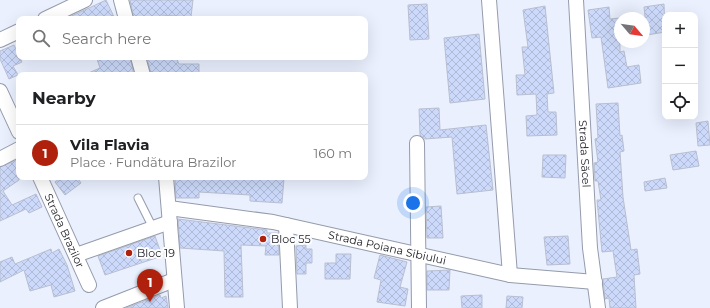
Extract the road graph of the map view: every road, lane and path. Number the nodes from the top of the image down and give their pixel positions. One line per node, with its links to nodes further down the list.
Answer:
1 (85, 0): 5 (street)
2 (121, 0): 6 (street)
3 (489, 0): 24 (street)
4 (576, 0): 26 (street, Strada Săcel)
5 (51, 16)
6 (125, 16)
7 (16, 32): 8 (street)
8 (0, 40)
9 (139, 60): 10 (street)
10 (142, 72)
11 (0, 91): 12 (street)
12 (16, 126)
13 (417, 143): 23 (street)
14 (16, 151): 15 (street)
15 (0, 159)
16 (41, 180): 22 (street, Strada Brazilor)
17 (166, 180): 19 (street)
18 (138, 198): 21 (lane)
19 (169, 215): 20 (street, Strada Poiana Sibiului); 21 (street); 25 (street)
20 (286, 225): 23 (street, Strada Poiana Sibiului); 30 (street)
21 (153, 228): 22 (street)
22 (76, 255): 27 (street, Strada Brazilor)
23 (418, 255): 24 (street, Strada Poiana Sibiului); 31 (street)
24 (510, 275): 26 (street, Strada Poiana Sibiului)
25 (174, 280): 28 (street); 29 (street)
26 (594, 282): 32 (street, Strada Săcel)
27 (89, 285)
28 (103, 308)
29 (177, 308)
30 (290, 308)
31 (419, 308)
32 (598, 308)

